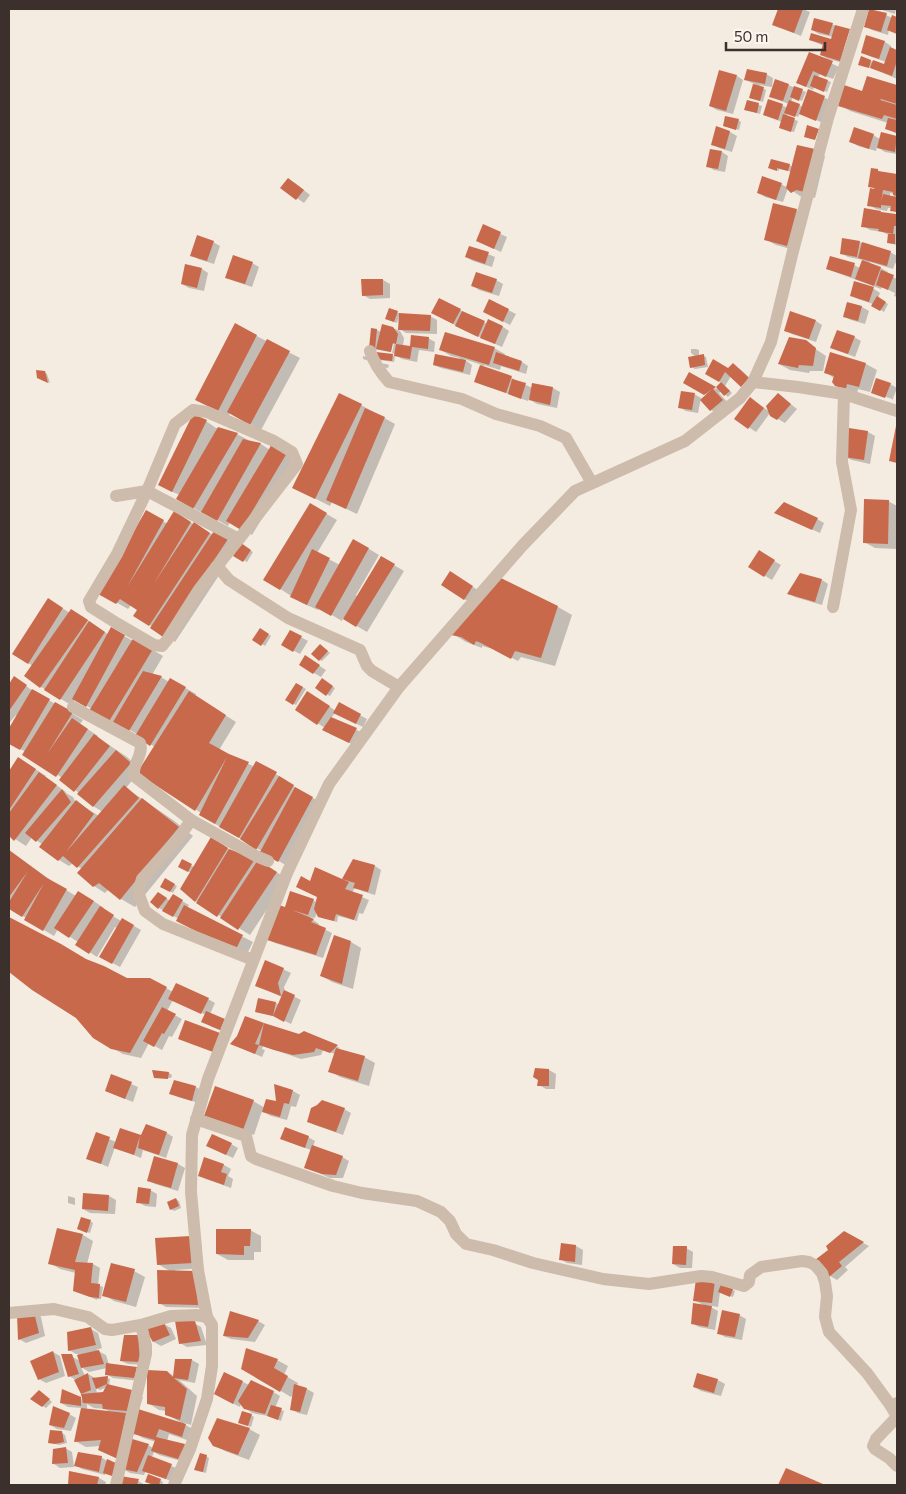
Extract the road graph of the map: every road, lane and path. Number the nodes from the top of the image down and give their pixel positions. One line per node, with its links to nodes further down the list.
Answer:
1 (863, 9): 3 (street)
2 (370, 351): 6 (street)
3 (753, 382): 4 (street); 6 (street)
4 (844, 394): 5 (street); 11 (street)
5 (897, 411)
6 (592, 483): 12 (street)
7 (147, 491): 8 (street); 9 (street); 9 (street); 10 (street)
8 (116, 496)
9 (240, 540): 10 (street)
10 (217, 566): 12 (street)
11 (833, 607)
12 (399, 687): 16 (street)
13 (73, 707): 14 (street)
14 (191, 820): 15 (street); 16 (street)
15 (268, 861)
16 (252, 960): 17 (street)
17 (196, 1119): 19 (street); 21 (street)
18 (9, 1313): 20 (street)
19 (207, 1317): 20 (street); 24 (street)
20 (141, 1325): 23 (street)
21 (894, 1404): 22 (street)
22 (897, 1466)
23 (116, 1485)
24 (174, 1485)

